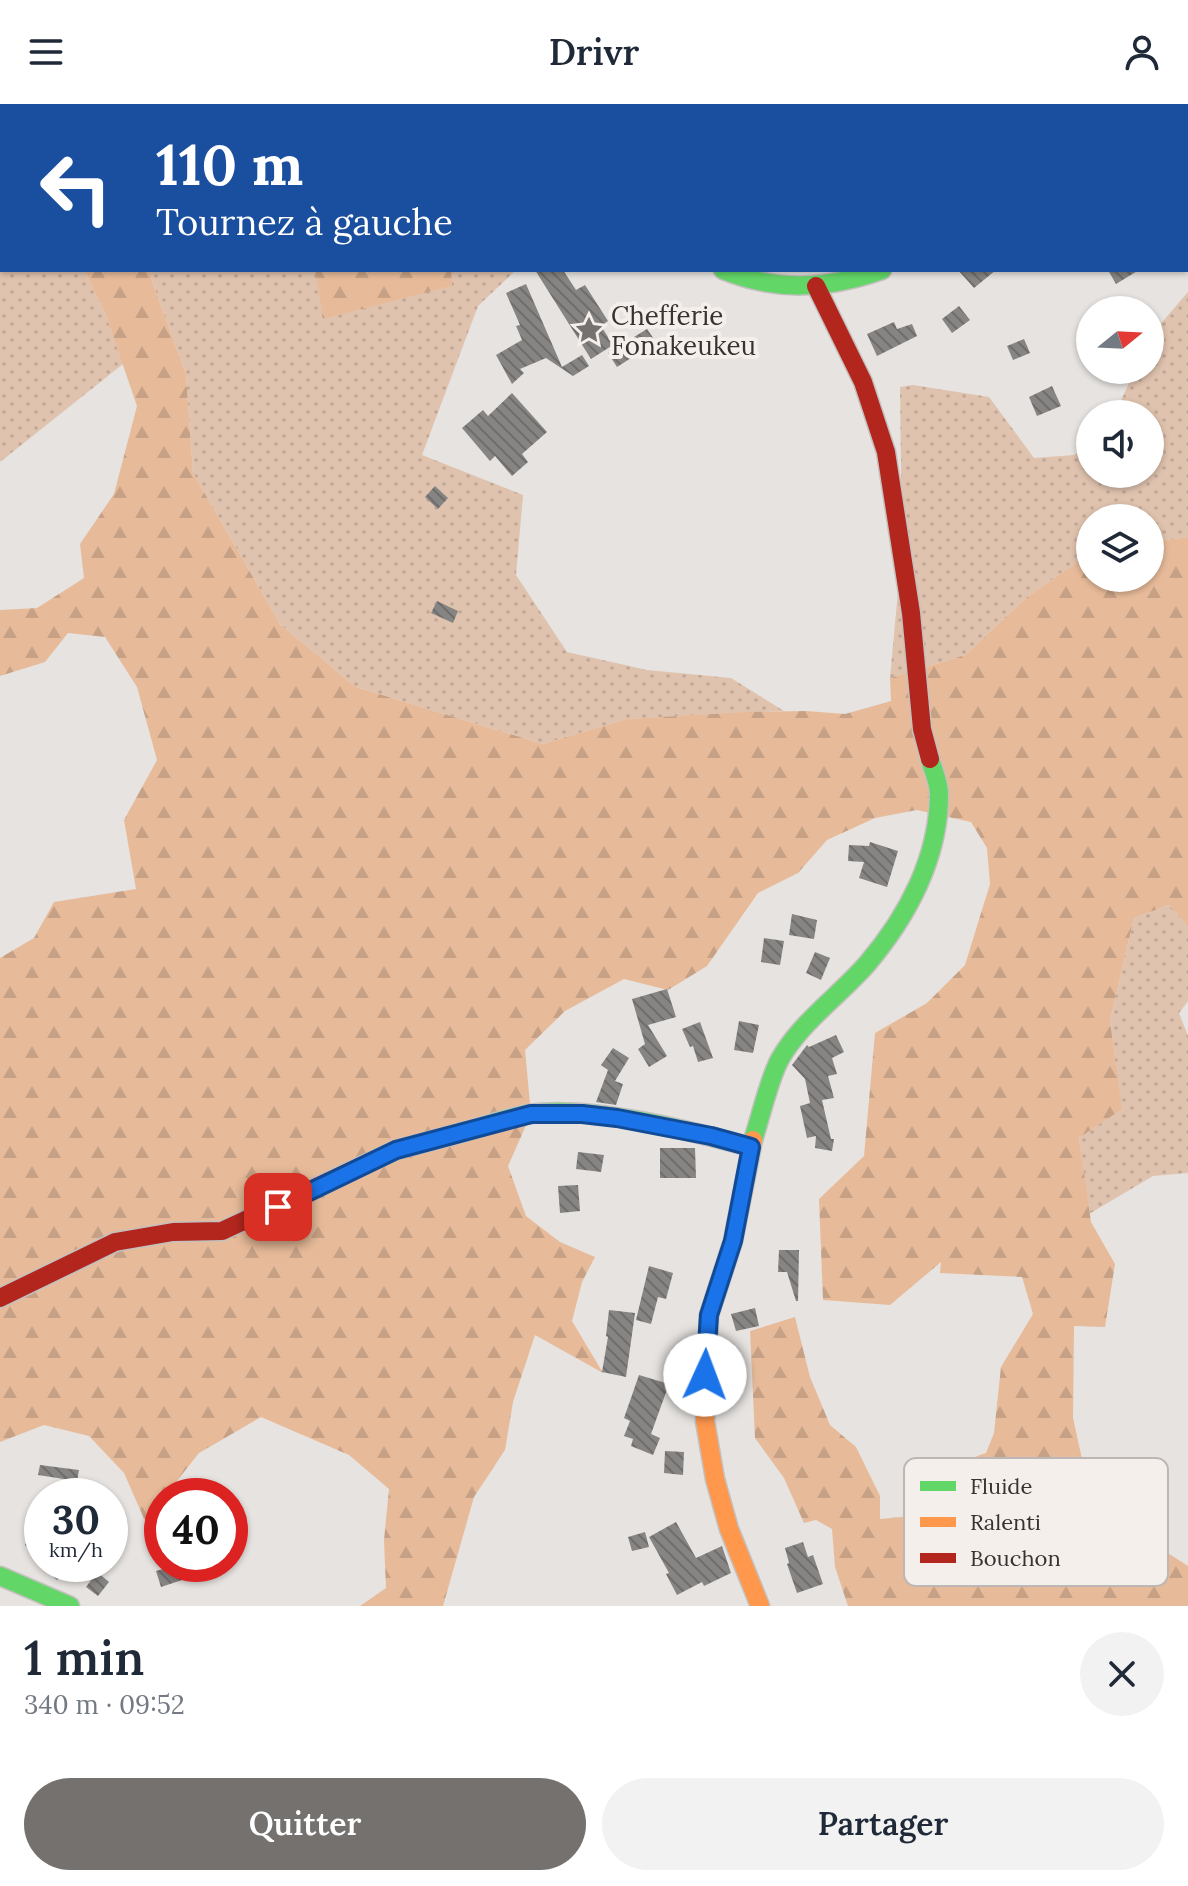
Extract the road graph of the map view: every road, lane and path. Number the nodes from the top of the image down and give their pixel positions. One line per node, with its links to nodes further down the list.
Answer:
1 (727, 272): 3 (street)
2 (877, 272): 3 (street)
3 (816, 286): 4 (street)
4 (751, 1147): 5 (street); 8 (street)
5 (0, 1298)
6 (0, 1576): 7 (street)
7 (70, 1606)
8 (760, 1606)

